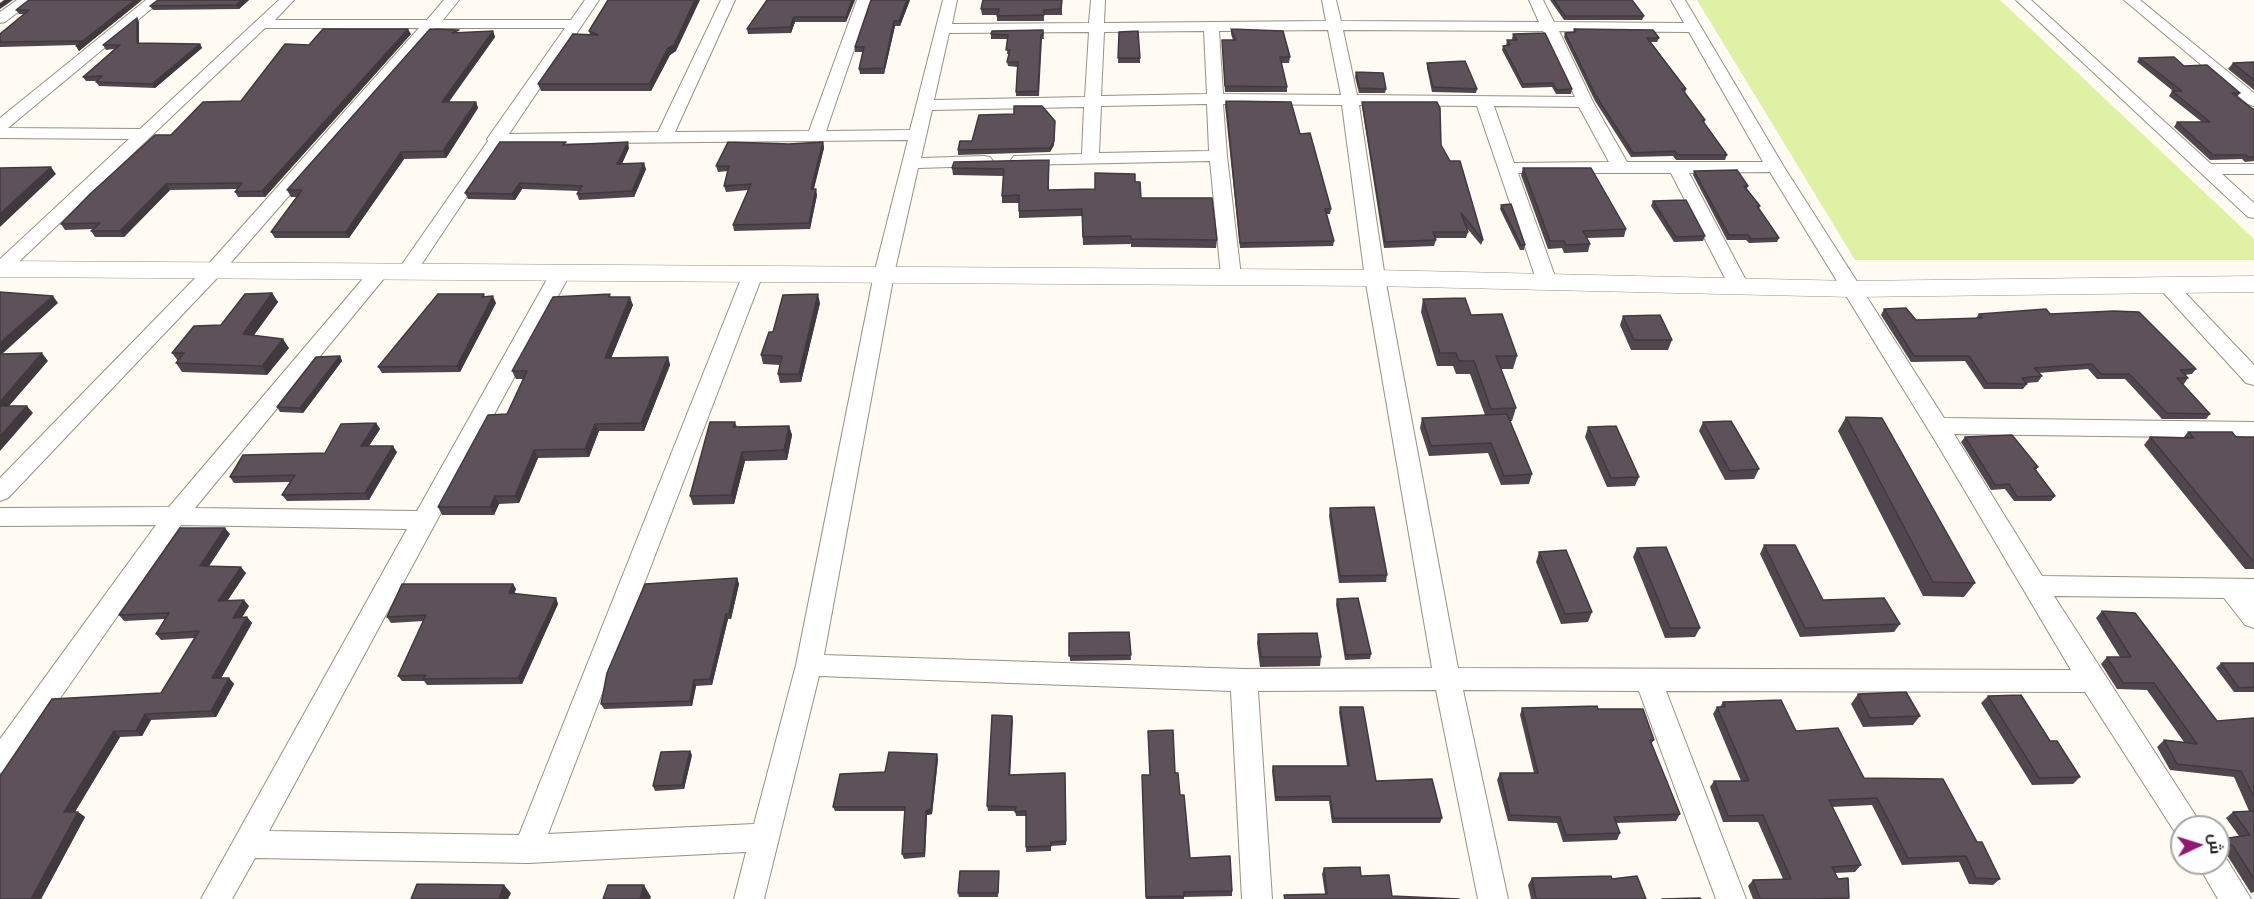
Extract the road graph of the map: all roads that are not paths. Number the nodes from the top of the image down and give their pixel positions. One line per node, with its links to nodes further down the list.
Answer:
1 (27, 0): 15 (street)
2 (154, 0): 32 (street)
3 (287, 0): 16 (street)
4 (452, 0): 17 (street)
5 (592, 0): 18 (street)
6 (728, 0): 37 (street)
7 (864, 0): 36 (street)
8 (950, 0): 24 (street)
9 (1098, 0): 22 (street)
10 (1329, 0): 19 (street)
11 (1536, 0): 21 (street)
12 (1678, 0): 23 (street)
13 (2023, 0): 46 (street)
14 (2131, 0): 27 (street)
15 (0, 20)
16 (262, 24): 17 (street); 34 (street)
17 (430, 24): 18 (street); 50 (street)
18 (574, 24): 38 (street)
19 (1334, 25): 20 (street); 21 (street); 26 (street)
20 (1211, 26): 22 (street); 25 (street)
21 (1549, 27): 23 (street); 29 (street)
22 (1095, 28): 24 (street); 30 (street)
23 (1696, 28): 44 (street)
24 (943, 29): 31 (street)
25 (1216, 99): 26 (street); 30 (street); 39 (street)
26 (1350, 101): 28 (street); 57 (street)
27 (2254, 101)
28 (1484, 102): 29 (street); 45 (street)
29 (1585, 102): 42 (street)
30 (1092, 104): 31 (street); 40 (street)
31 (924, 105): 35 (street)
32 (0, 126)
33 (0, 133): 34 (street)
34 (144, 134): 49 (street)
35 (918, 135): 36 (street); 41 (street)
36 (816, 136): 37 (street)
37 (664, 138): 38 (street)
38 (495, 139): 52 (street)
39 (1218, 156): 40 (street); 56 (street)
40 (1090, 159): 41 (street)
41 (911, 163): 55 (street)
42 (1620, 166): 43 (street); 45 (street)
43 (1677, 167): 44 (street); 61 (street)
44 (1775, 167): 62 (street)
45 (1507, 168): 58 (street)
46 (2206, 169): 47 (street); 48 (street)
47 (2254, 169)
48 (2254, 213)
49 (0, 269): 50 (street)
50 (213, 271): 51 (street); 66 (street)
51 (379, 272): 52 (street); 67 (street)
52 (406, 273): 53 (street)
53 (560, 274): 54 (street); 69 (street)
54 (753, 274): 55 (street); 82 (street)
55 (884, 274): 56 (street); 73 (street)
56 (1231, 276): 57 (street)
57 (1375, 278): 58 (street); 74 (street)
58 (1547, 282): 61 (street)
59 (2254, 284): 60 (street)
60 (2167, 285): 62 (street); 63 (street)
61 (1739, 286): 62 (street)
62 (1852, 289): 64 (street)
63 (2254, 378)
64 (1938, 426): 65 (street); 70 (street)
65 (2254, 430)
66 (0, 492)
67 (175, 516): 68 (street); 69 (street); 78 (street)
68 (0, 517)
69 (426, 520): 81 (street)
70 (2034, 586): 71 (street); 77 (street)
71 (2242, 589): 72 (street)
72 (2254, 618)
73 (809, 664): 76 (street); 80 (street)
74 (1447, 679): 75 (street); 76 (street); 87 (street)
75 (1648, 679): 77 (street); 88 (street)
76 (1244, 680): 86 (street)
77 (2092, 681): 79 (street)
78 (0, 761)
79 (2180, 815)
80 (764, 837): 82 (street); 85 (street)
81 (247, 844): 82 (street); 84 (street)
82 (528, 849)
83 (2220, 875): 89 (street)
84 (216, 899)
85 (749, 899)
86 (1257, 899)
87 (1493, 899)
88 (1731, 899)
89 (2236, 899)

